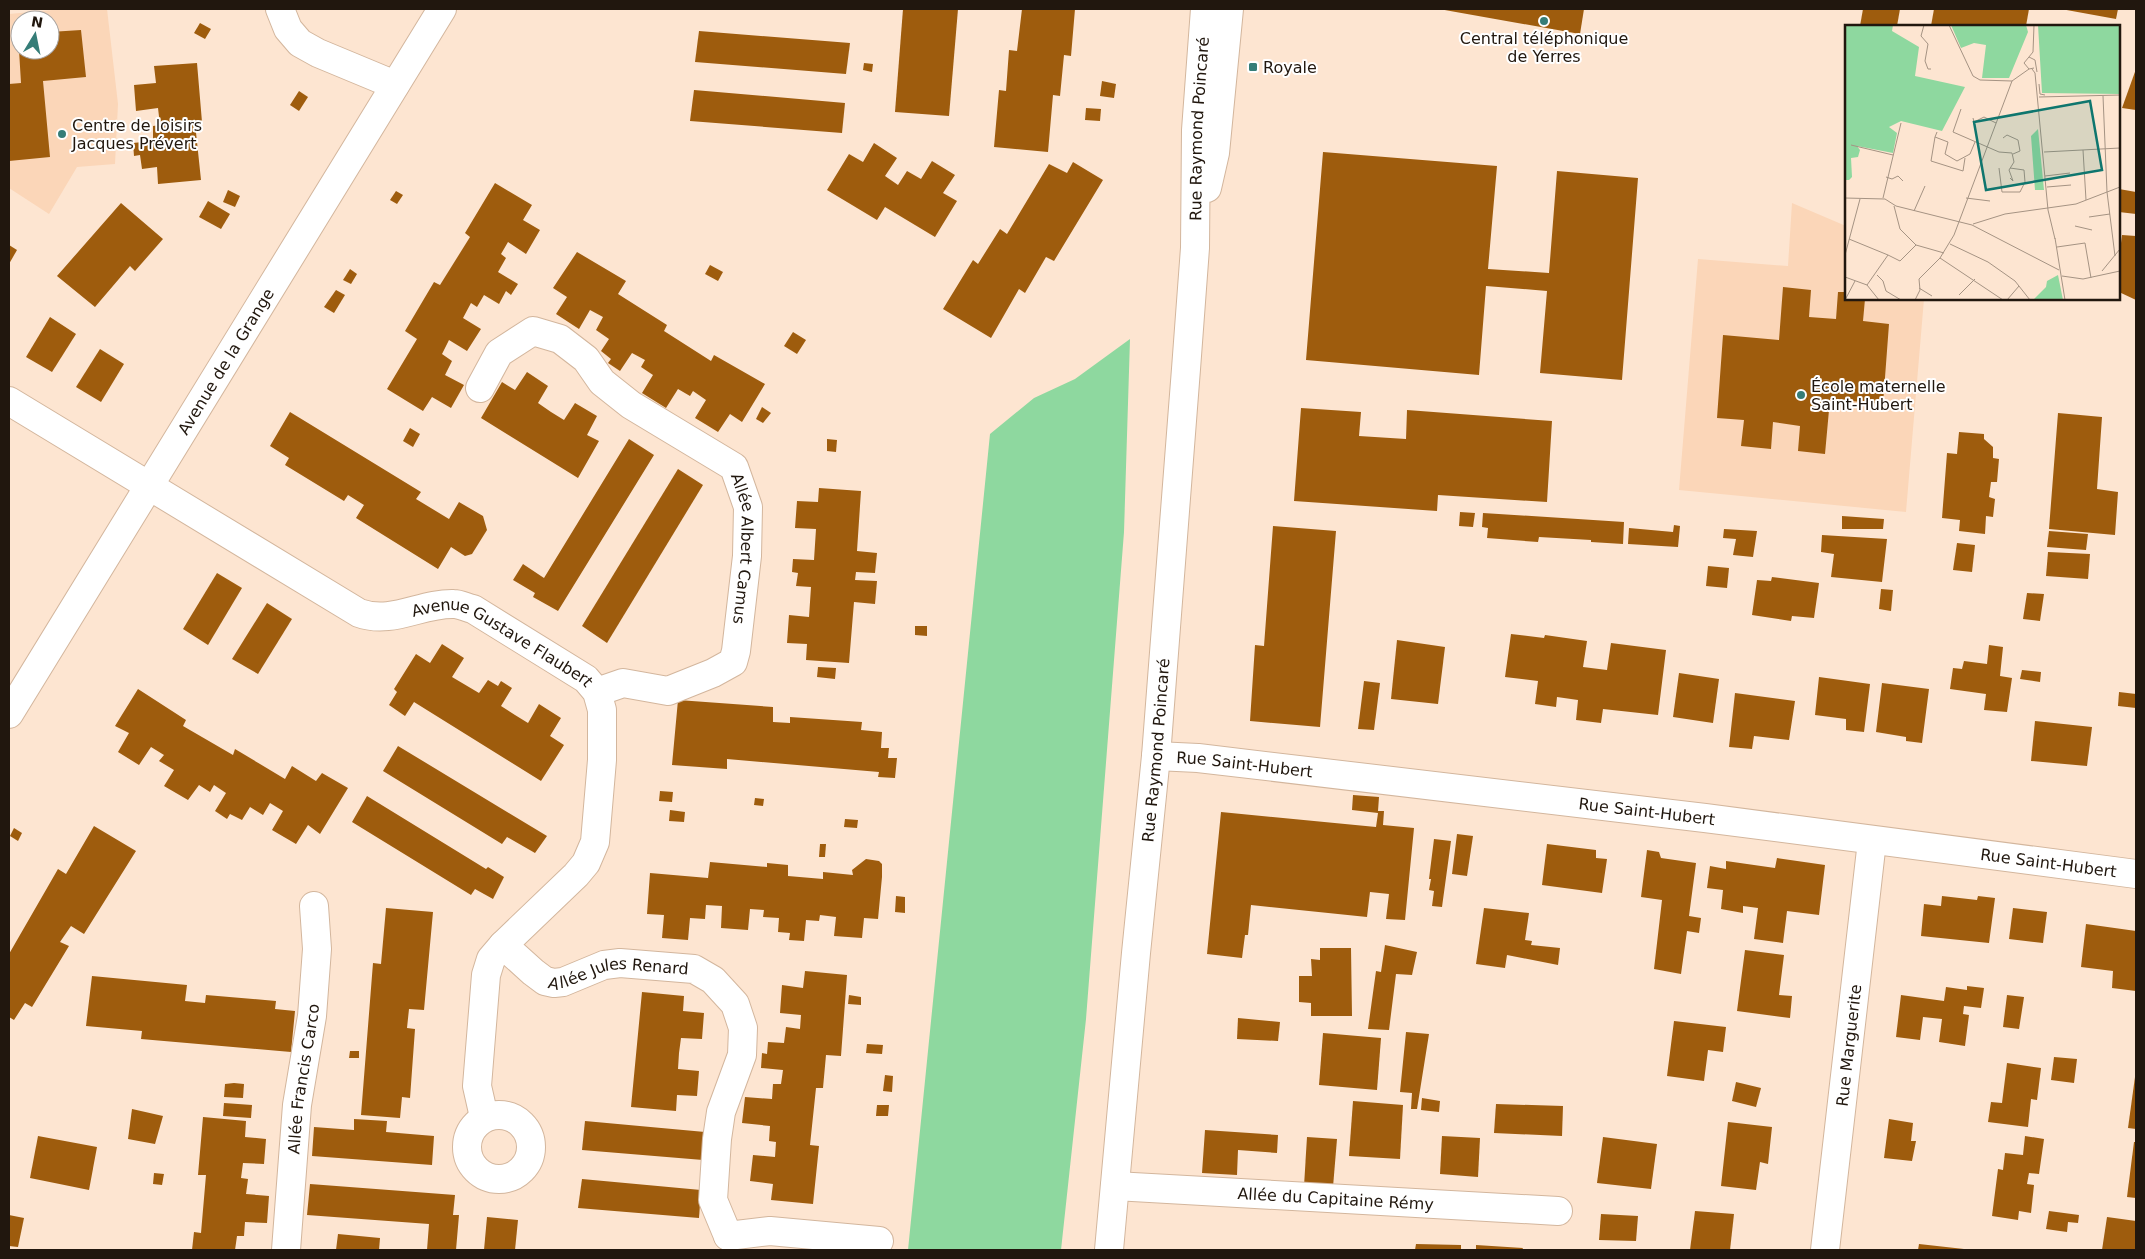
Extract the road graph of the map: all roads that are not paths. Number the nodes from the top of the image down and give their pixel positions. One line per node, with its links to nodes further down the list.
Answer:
1 (280, 9): 5 (street)
2 (442, 9): 5 (street, Avenue de la Grange)
3 (1205, 9): 6 (street, Rue Raymond Poincaré)
4 (1229, 9): 6 (street, Rue Raymond Poincaré)
5 (395, 85): 9 (street, Avenue de la Grange)
6 (1195, 248): 12 (street, Rue Raymond Poincaré)
7 (480, 388): 10 (street, Allée Albert Camus)
8 (9, 401): 9 (street, Avenue Gustave Flaubert)
9 (149, 487): 10 (street, Avenue Gustave Flaubert); 11 (street, Avenue de la Grange)
10 (597, 692): 16 (street, Avenue Gustave Flaubert)
11 (9, 714)
12 (1156, 756): 13 (street, Rue Saint-Hubert); 18 (street, Rue Raymond Poincaré)
13 (1872, 841): 14 (street, Rue Saint-Hubert); 24 (street, Rue Marguerite)
14 (2136, 874)
15 (314, 906): 22 (street, Allée Francis Carco)
16 (503, 945): 17 (street, Avenue Gustave Flaubert); 21 (street, Allée Jules Renard)
17 (484, 1117)
18 (1115, 1186): 19 (street, Allée du Capitaine Rémy); 23 (street, Rue Raymond Poincaré)
19 (1558, 1211)
20 (879, 1241): 21 (street)
21 (722, 1243)
22 (286, 1250)
23 (1110, 1250)
24 (1825, 1250)

